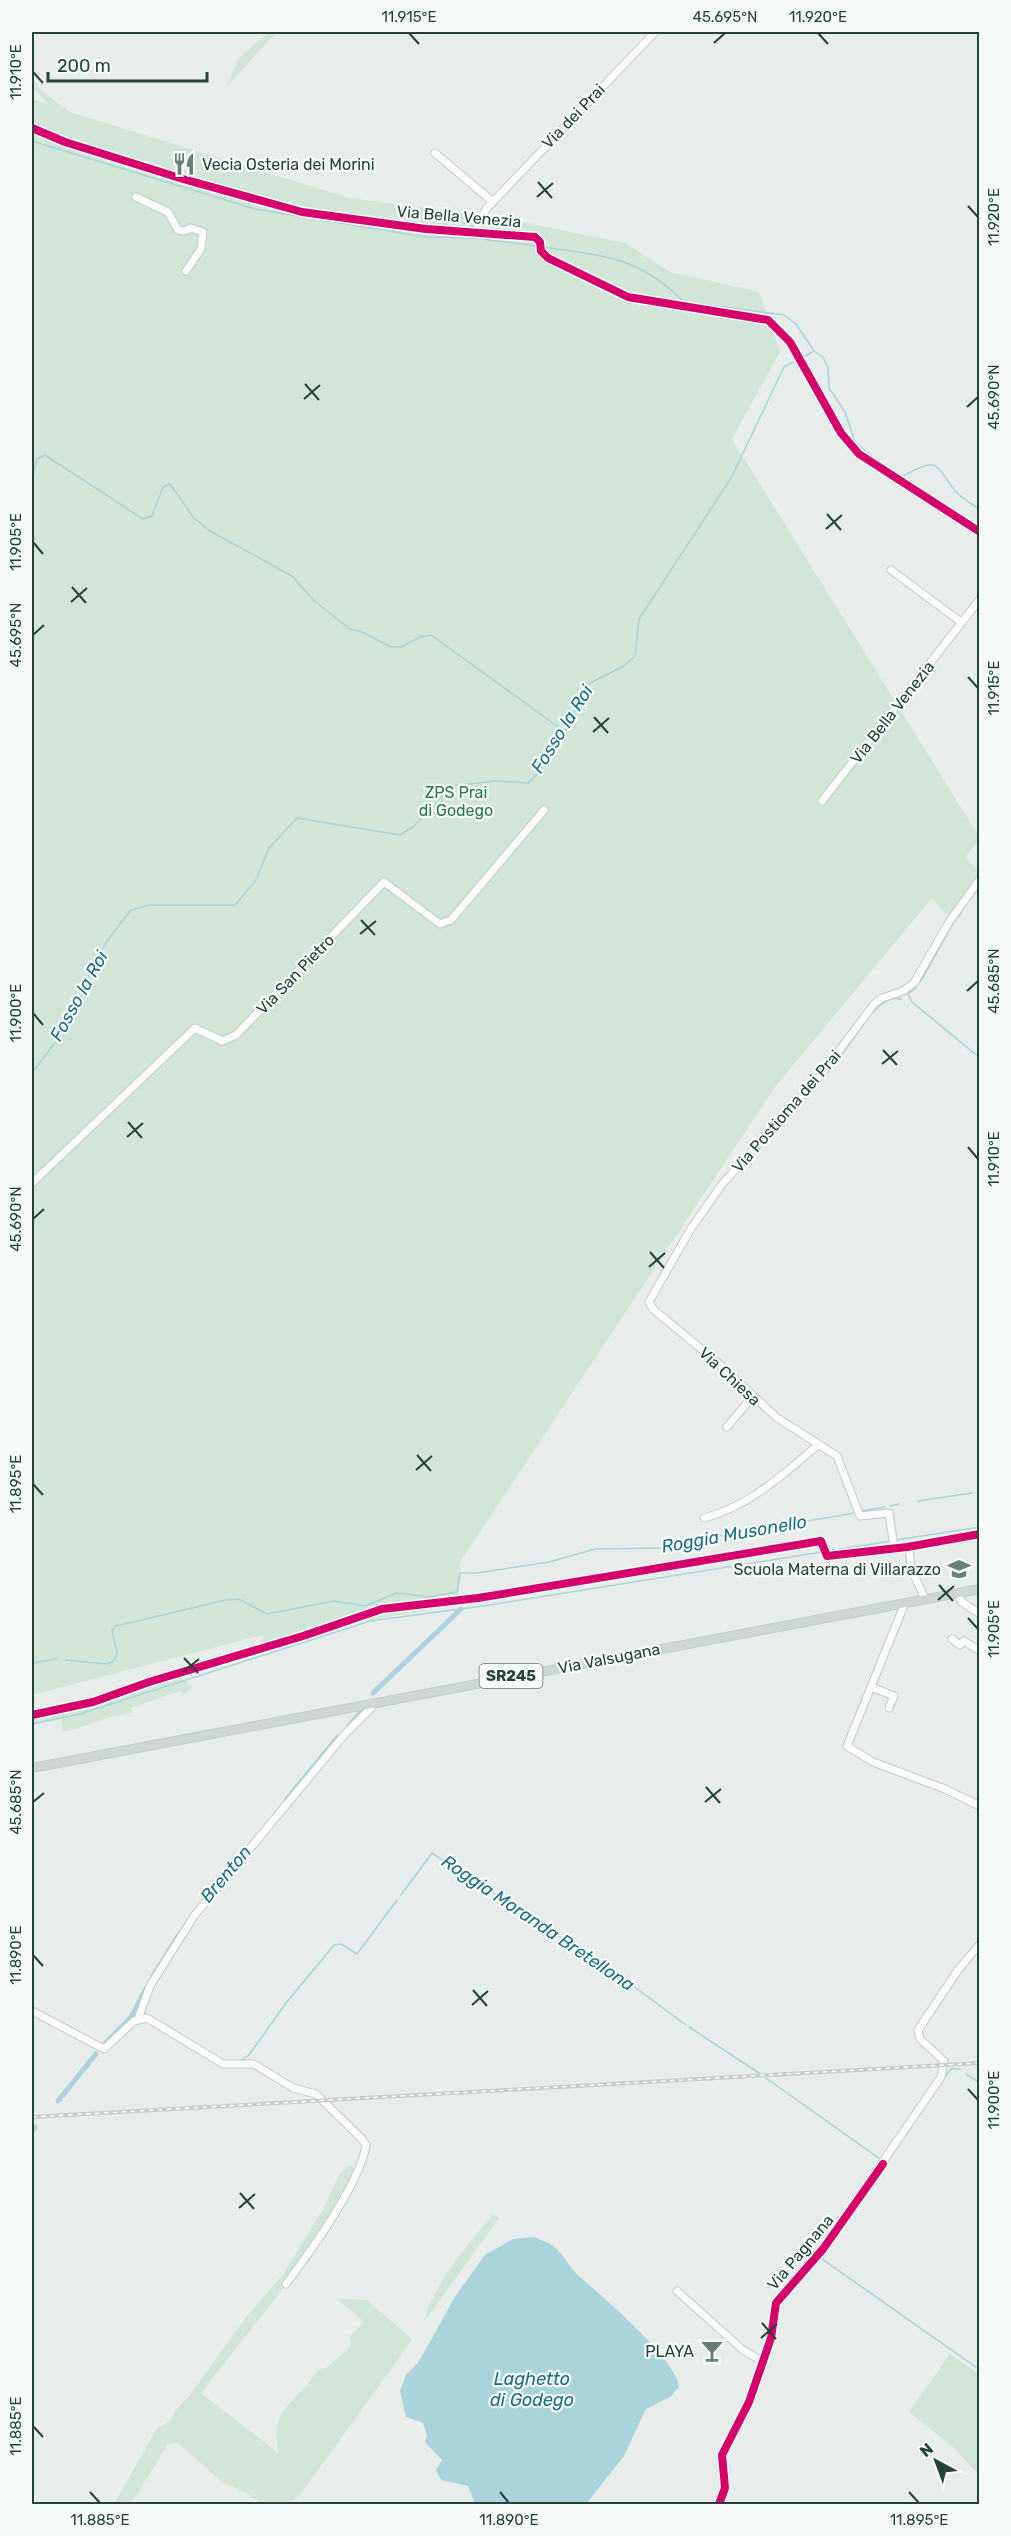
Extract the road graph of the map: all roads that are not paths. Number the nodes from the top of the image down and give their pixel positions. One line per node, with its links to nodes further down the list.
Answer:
1 (655, 32): 5 (street, Via dei Prai)
2 (32, 128): 6 (street, Via Bella Venezia)
3 (435, 153): 5 (street)
4 (136, 197): 7 (street)
5 (493, 202): 6 (street, Via dei Prai)
6 (475, 232): 8 (street, Via Bella Venezia)
7 (186, 271)
8 (980, 532)
9 (891, 570): 11 (street)
10 (980, 598): 11 (street, Via Bella Venezia)
11 (961, 622): 12 (street, Via Bella Venezia)
12 (822, 801)
13 (544, 810): 15 (street, Via San Pietro)
14 (980, 879): 16 (street, Via Postioma dei Prai)
15 (32, 1183)
16 (649, 1302): 17 (street, Via Chiesa)
17 (753, 1396): 18 (street); 19 (street, Via Chiesa)
18 (727, 1427)
19 (818, 1445): 20 (street); 21 (street, Via Chiesa)
20 (704, 1518)
21 (893, 1541): 22 (street); 25 (street, Via Chiesa)
22 (865, 1551)
23 (980, 1589): 24 (main road, Via Valsugana / SR245)
24 (957, 1593): 25 (main road, Via Valsugana / SR245); 27 (street)
25 (925, 1599): 26 (main road, Via Valsugana / SR245)
26 (905, 1603): 30 (street); 31 (main road, Via Valsugana / SR245)
27 (980, 1614)
28 (952, 1639): 29 (street)
29 (980, 1651)
30 (871, 1687): 32 (street); 34 (street)
31 (371, 1703): 33 (main road, Via Valsugana / SR245); 37 (street)
32 (889, 1708)
33 (32, 1768)
34 (980, 1806)
35 (980, 1944): 40 (street, Via Pagnana)
36 (32, 2011): 37 (street)
37 (138, 2015): 38 (street)
38 (286, 2284)
39 (677, 2291): 40 (street)
40 (763, 2362): 41 (street, Via Pagnana)
41 (719, 2505)

